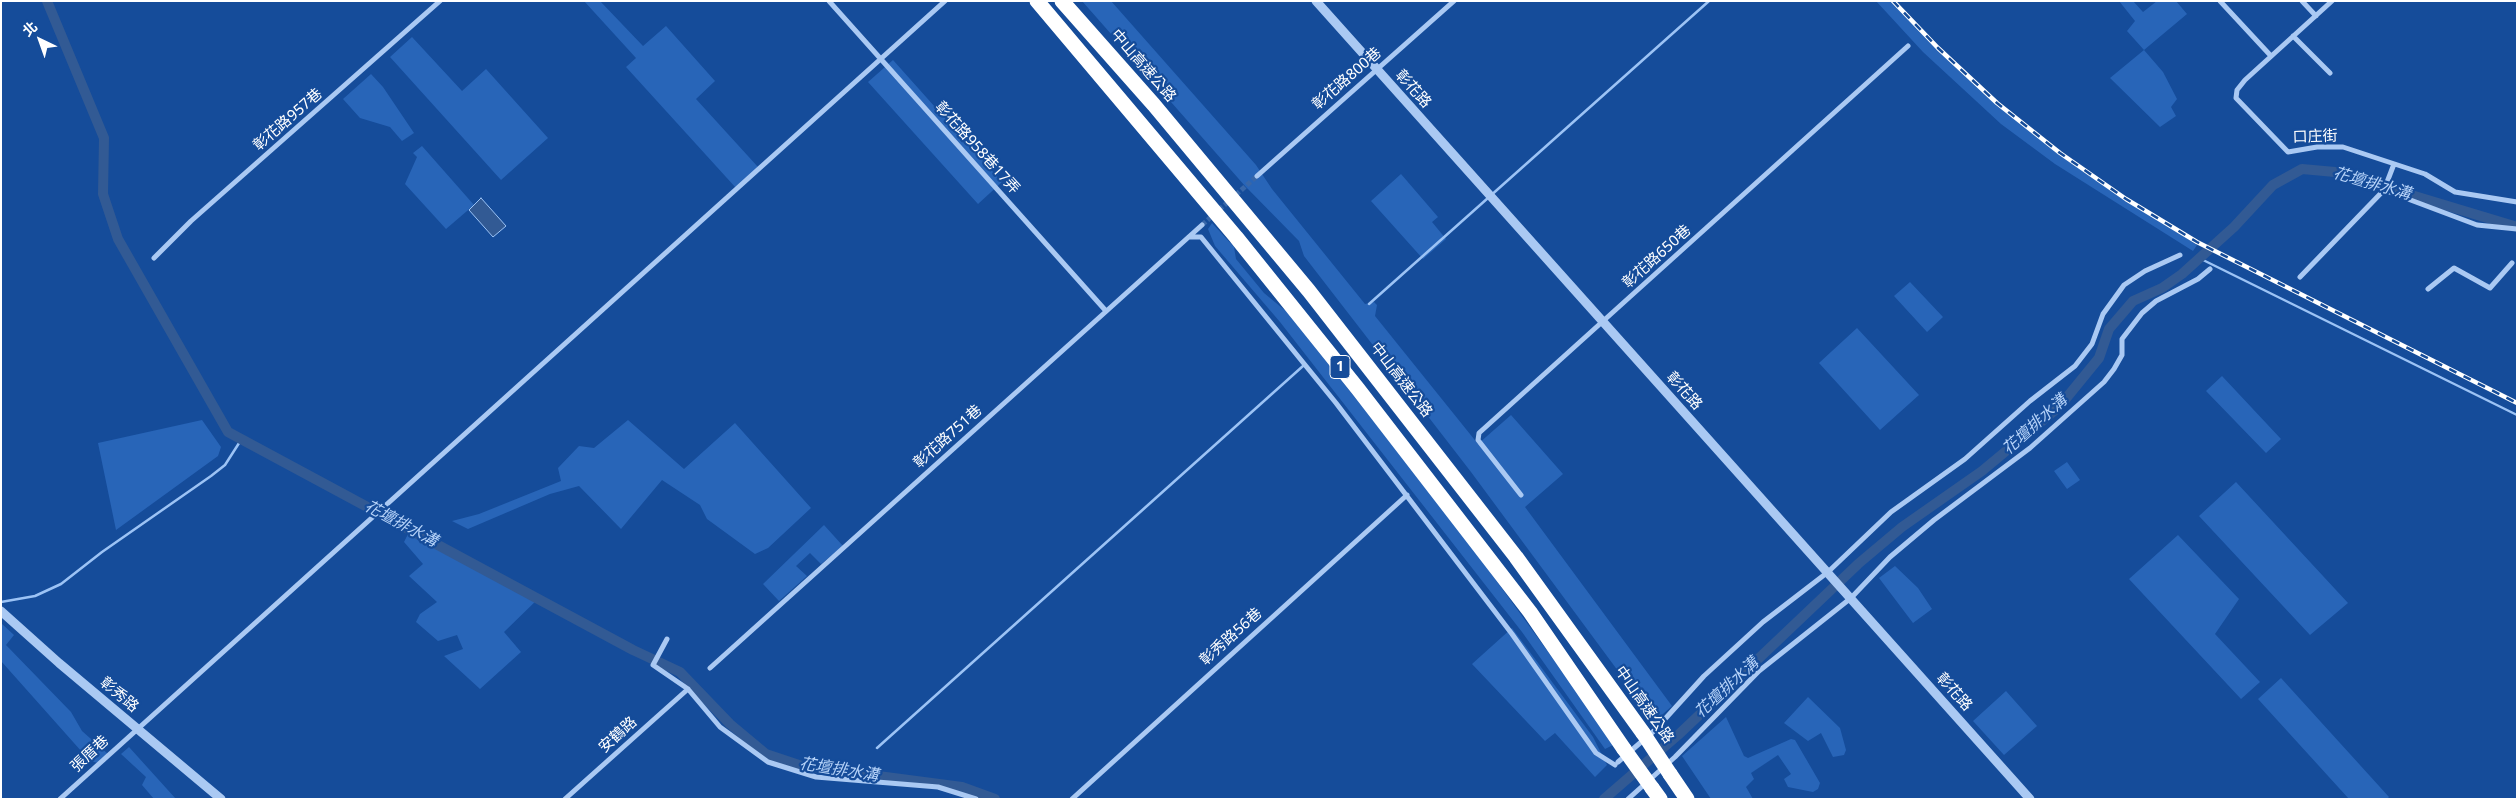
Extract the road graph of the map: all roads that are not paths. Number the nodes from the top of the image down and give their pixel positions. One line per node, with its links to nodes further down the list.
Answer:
1 (440, 1): 26 (street, 彰花路957巷)
2 (829, 1): 15 (street, 彰花路958巷17弄)
3 (945, 1): 15 (street, 張厝巷)
4 (1037, 1): 42 (highway, 1)
5 (1062, 1): 50 (highway, 中山高速公路 / 1, bridge)
6 (1316, 1): 16 (street, 彰花路)
7 (1454, 1): 16 (street, 彰花路800巷)
8 (2220, 1): 14 (street)
9 (2302, 1): 11 (street)
10 (2332, 1): 11 (street, 口庄街)
11 (2316, 16): 12 (street, 口庄街)
12 (2293, 36): 14 (street, 口庄街); 17 (street)
13 (1908, 46): 32 (street, 彰花路650巷)
14 (2271, 56): 18 (street, 口庄街)
15 (880, 59): 31 (street, 彰花路958巷17弄); 41 (street, 張厝巷)
16 (1377, 69): 19 (street, 彰花路800巷); 32 (street, 彰花路)
17 (2330, 73)
18 (2393, 167): 20 (street); 21 (street, 口庄街)
19 (1257, 176)
20 (2385, 188): 23 (street); 29 (street)
21 (2517, 202)
22 (1202, 225): 24 (street, 彰花路751巷)
23 (2517, 229)
24 (1189, 237): 31 (street, 彰花路751巷); 33 (street)
25 (2180, 255): 35 (street)
26 (154, 258)
27 (2512, 263): 30 (street)
28 (2210, 269): 36 (street)
29 (2300, 277)
30 (2428, 289)
31 (1106, 311): 39 (street, 彰花路751巷)
32 (1604, 323): 34 (street, 彰花路650巷); 35 (street, 彰花路)
33 (1407, 495): 42 (street); 48 (street, 彰秀路56巷)
34 (1521, 495)
35 (1830, 574): 36 (street, 彰花路); 42 (street)
36 (1851, 598): 49 (street); 51 (street, 彰花路)
37 (1, 611): 41 (street, 彰秀路)
38 (667, 639): 40 (street)
39 (710, 668)
40 (688, 689): 46 (street, 安鶴路); 47 (street)
41 (136, 728): 44 (street, 張厝巷); 45 (street, 彰秀路)
42 (1619, 759): 43 (highway, 1, bridge)
43 (1656, 793)
44 (60, 799)
45 (221, 799)
46 (565, 799)
47 (976, 799)
48 (1072, 799)
49 (1628, 799)
50 (1687, 799)
51 (2030, 799)

